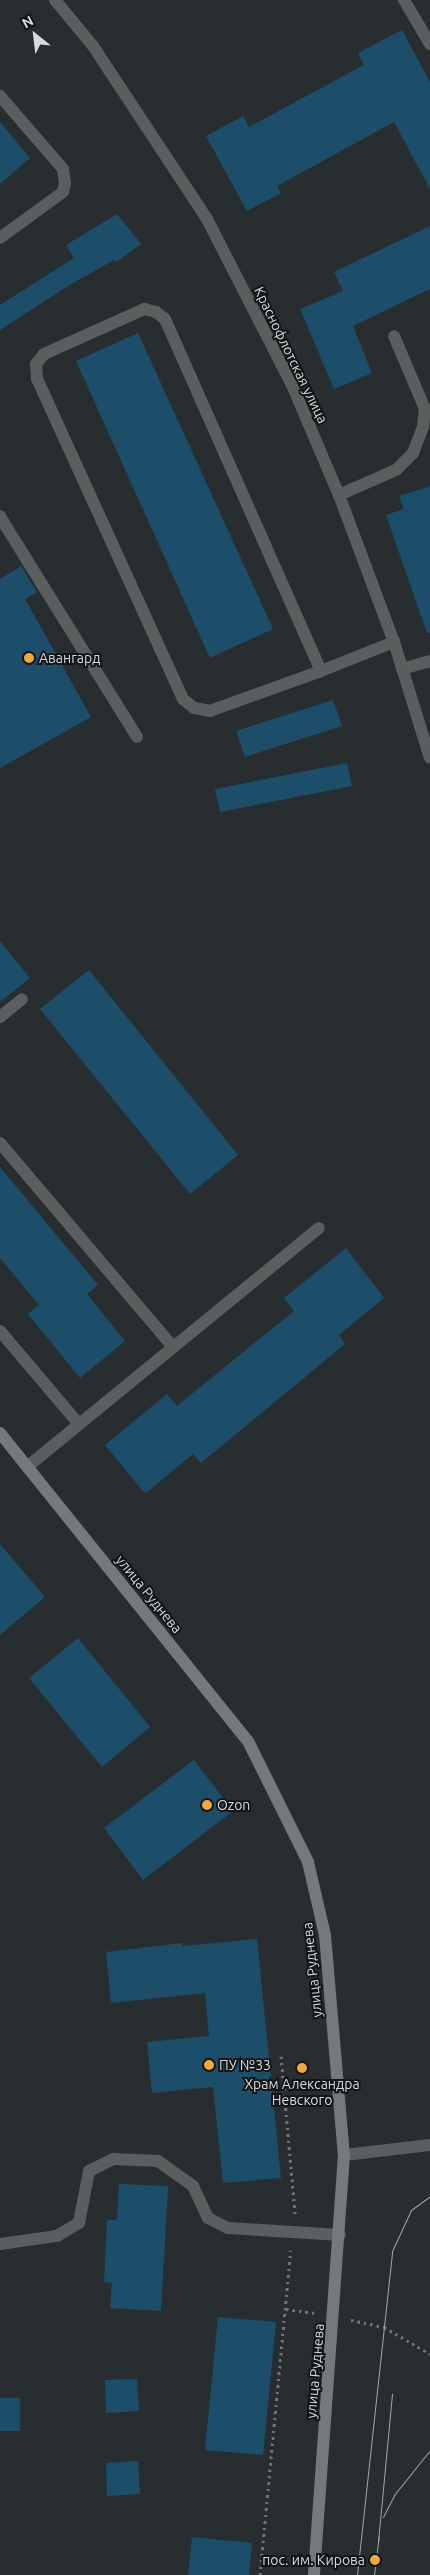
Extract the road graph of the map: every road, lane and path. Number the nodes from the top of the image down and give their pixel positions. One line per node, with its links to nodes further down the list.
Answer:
1 (55, 0): 7 (street, Краснофлотская улица)
2 (404, 0): 3 (street)
3 (430, 44)
4 (0, 96): 5 (street)
5 (0, 238)
6 (394, 336): 7 (street)
7 (339, 495): 9 (street, Краснофлотская улица)
8 (0, 516): 13 (street)
9 (394, 642): 11 (street, Краснофлотская улица); 12 (street)
10 (430, 661): 11 (street)
11 (402, 669): 14 (street, Краснофлотская улица)
12 (321, 670): 12 (street)
13 (137, 737)
14 (430, 758)
15 (22, 1000): 16 (street)
16 (0, 1017)
17 (0, 1143): 20 (street)
18 (318, 1228): 20 (street)
19 (0, 1331): 21 (street)
20 (173, 1347): 21 (street)
21 (79, 1424): 23 (street)
22 (0, 1433): 23 (main road, улица Руднева)
23 (27, 1467): 26 (main road, улица Руднева)
24 (281, 2056): 27 (path)
25 (430, 2145): 26 (street)
26 (344, 2155): 28 (main road, улица Руднева)
27 (293, 2233): 28 (street); 29 (street); 30 (path)
28 (340, 2235): 31 (main road, улица Руднева)
29 (0, 2244)
30 (286, 2309): 31 (path); 33 (path)
31 (334, 2316): 32 (path); 34 (main road, улица Руднева)
32 (430, 2354)
33 (260, 2575)
34 (314, 2575)

